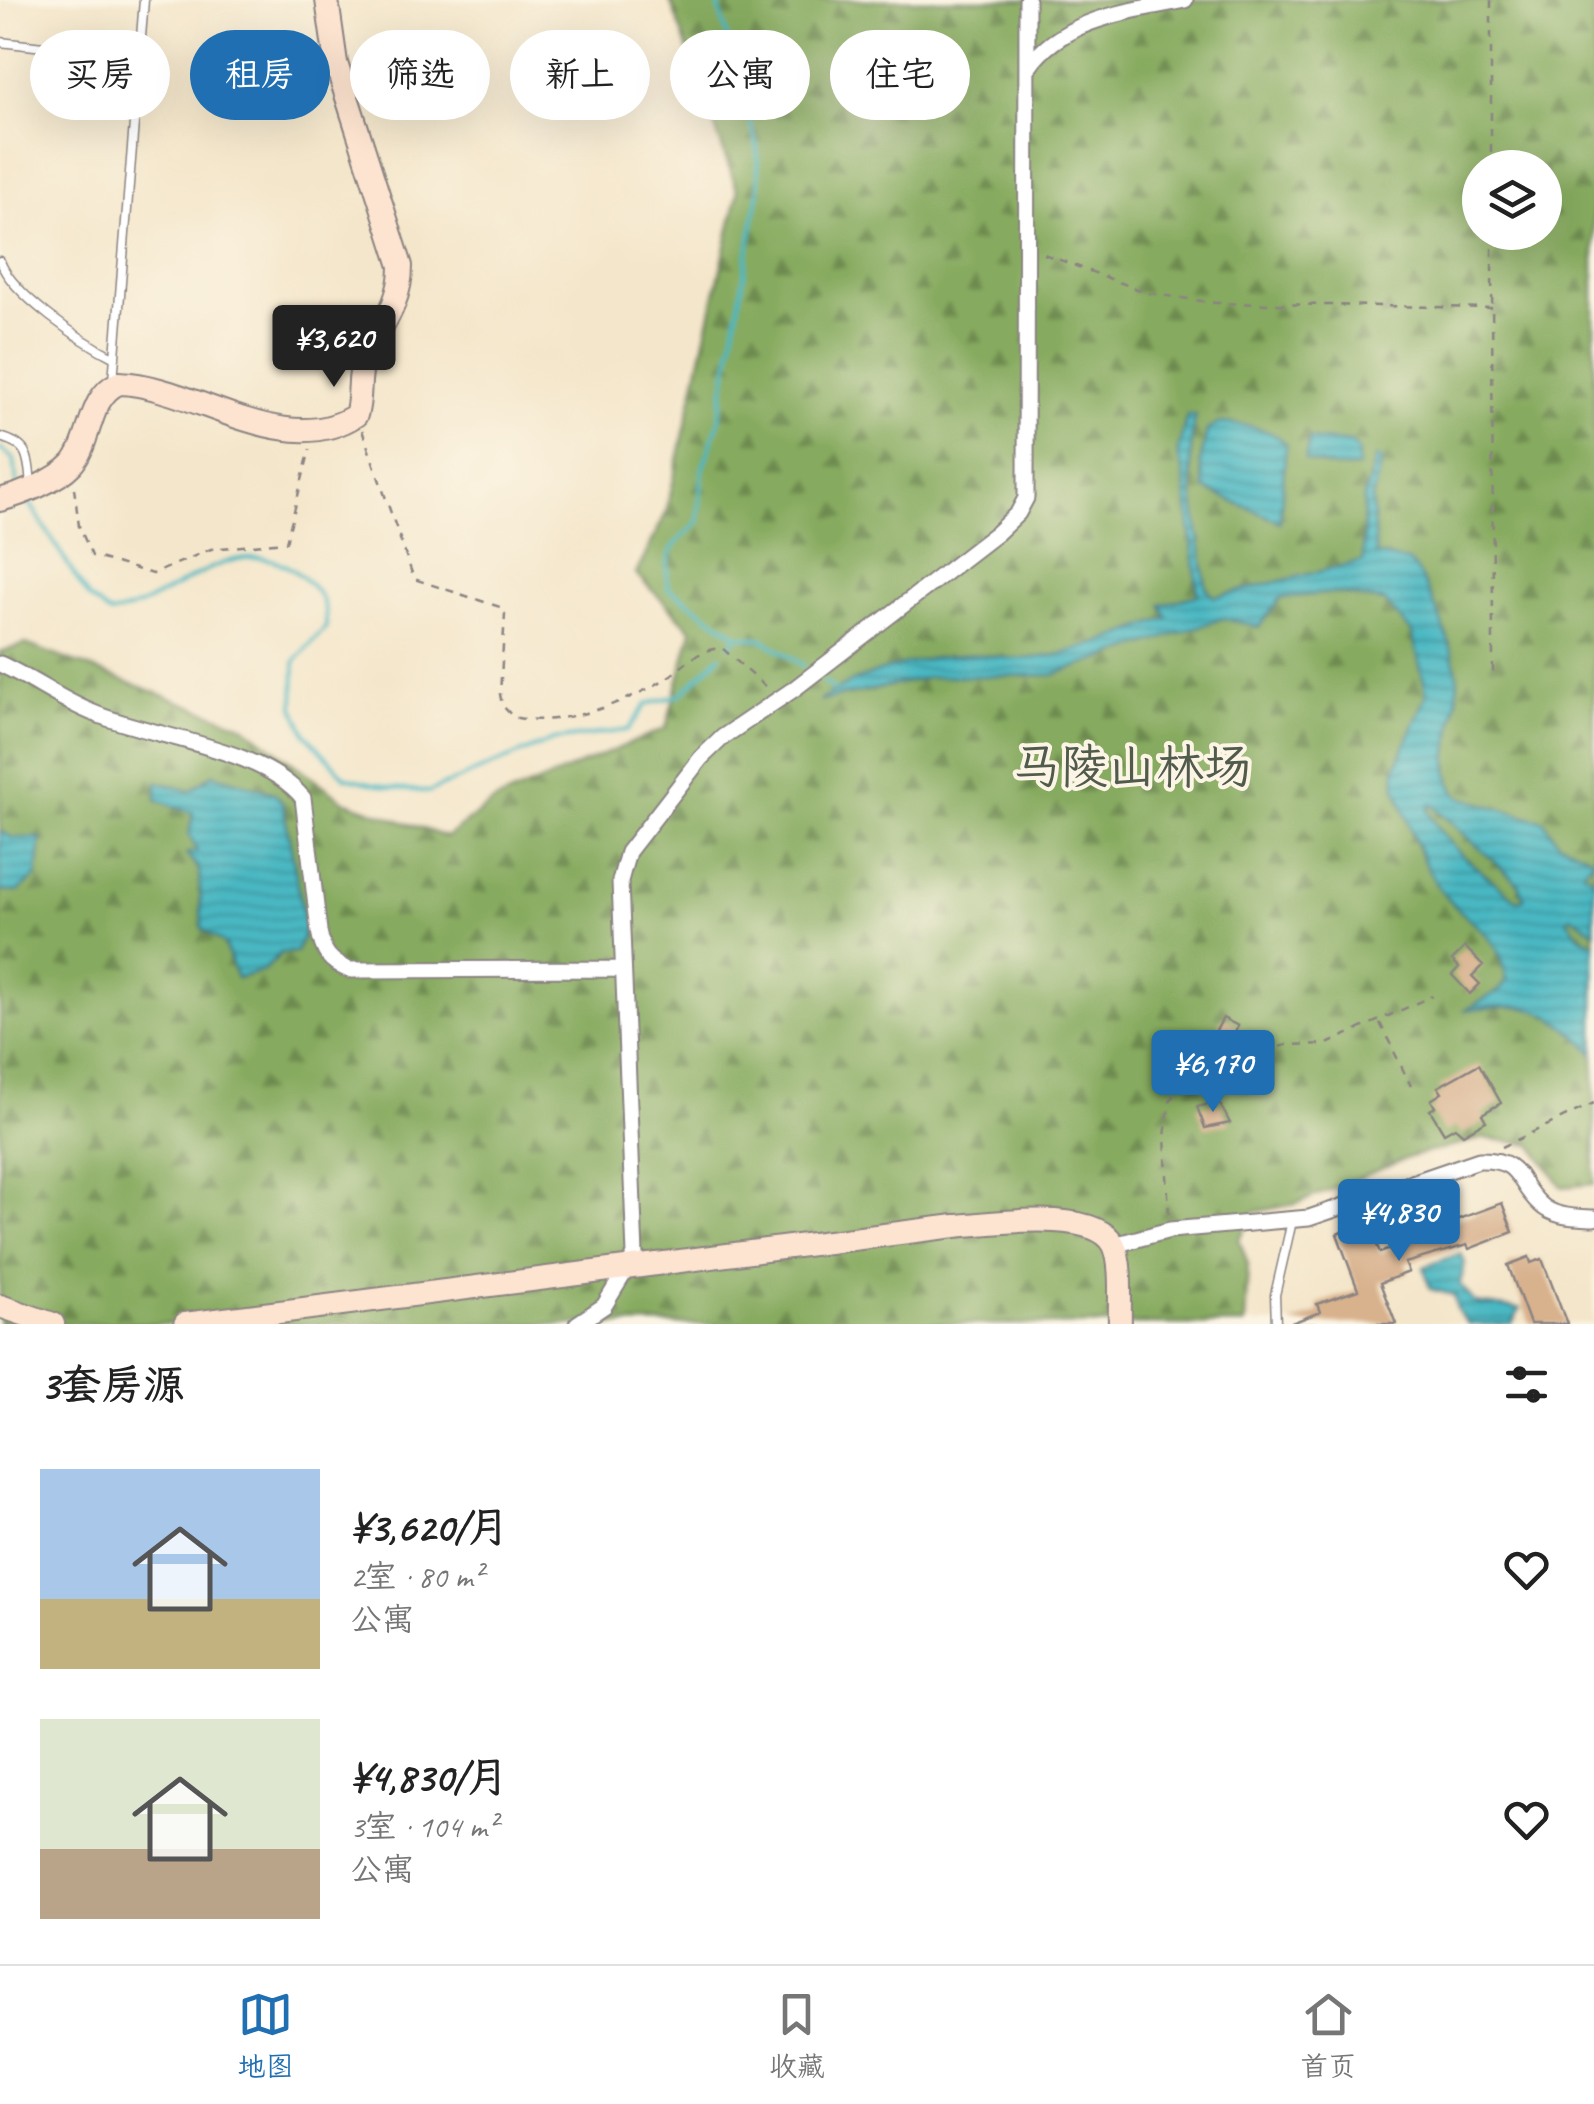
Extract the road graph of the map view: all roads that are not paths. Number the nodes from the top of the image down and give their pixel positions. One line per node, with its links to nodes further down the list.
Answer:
1 (144, 0): 5 (lane)
2 (328, 0): 12 (street)
3 (1027, 0): 8 (street)
4 (1185, 0): 8 (street)
5 (141, 30)
6 (0, 42): 7 (lane)
7 (30, 45)
8 (1029, 67): 17 (street)
9 (134, 120): 11 (lane)
10 (0, 261): 11 (lane)
11 (115, 358): 12 (lane)
12 (113, 386): 14 (street)
13 (0, 437): 14 (lane)
14 (31, 487): 15 (street)
15 (0, 500)
16 (0, 664): 17 (street)
17 (624, 968): 21 (street)
18 (1594, 1218): 19 (street)
19 (1292, 1221): 20 (street); 27 (lane)
20 (1114, 1246): 21 (street); 26 (street)
21 (628, 1267): 24 (street); 25 (street)
22 (0, 1306): 23 (street)
23 (53, 1324)
24 (185, 1324)
25 (578, 1324)
26 (1120, 1324)
27 (1276, 1324)

